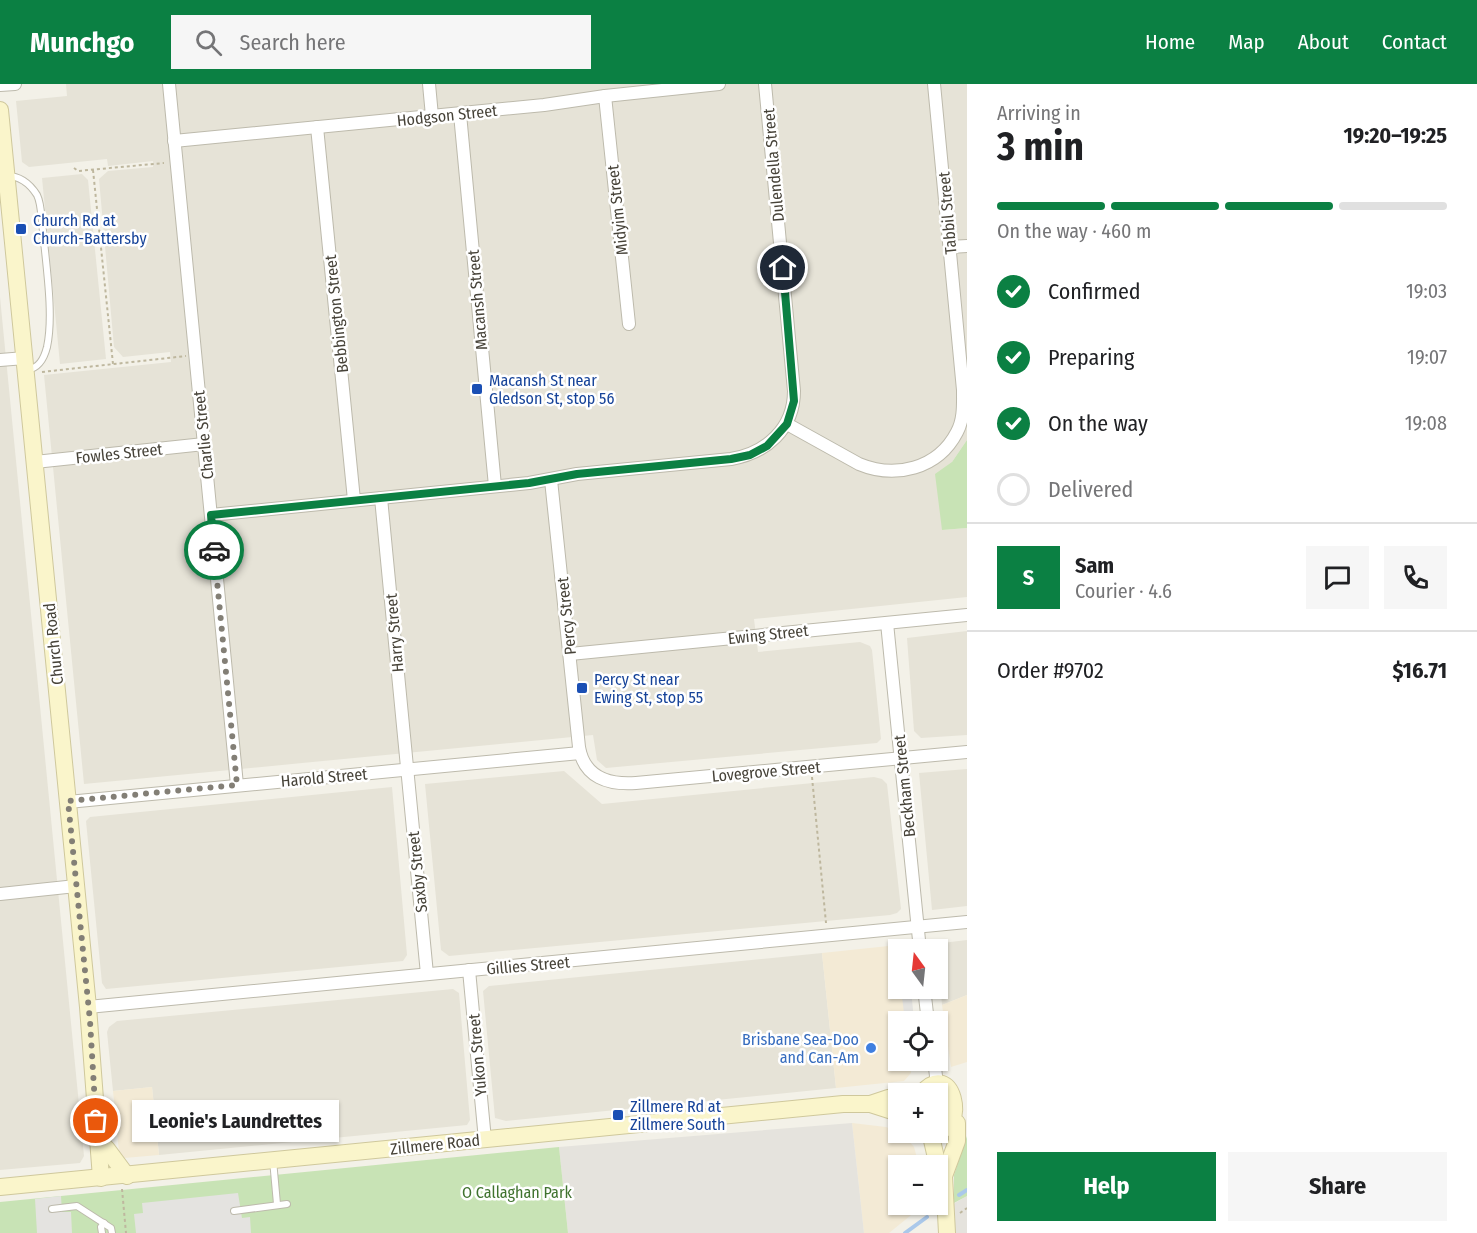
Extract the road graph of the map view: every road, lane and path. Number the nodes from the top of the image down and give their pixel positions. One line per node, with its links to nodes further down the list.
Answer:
1 (15, 84): 7 (street)
2 (169, 84): 13 (street, Charlie Street)
3 (429, 84): 11 (street)
4 (719, 84): 8 (street, Hodgson Street)
5 (765, 84): 26 (street, Dulendella Street)
6 (934, 84): 20 (street, Tabbil Street)
7 (0, 86)
8 (605, 96): 10 (street, Hodgson Street); 21 (street, Midyim Street)
9 (0, 110): 14 (main road, Church Road)
10 (460, 114): 11 (street, Hodgson Street); 30 (street, Macansh Street)
11 (432, 116): 12 (street, Hodgson Street)
12 (317, 127): 13 (street, Hodgson Street); 32 (street, Bebbington Street)
13 (174, 141): 15 (street, Charlie Street)
14 (2, 153): 18 (main road, Church Road)
15 (176, 161): 17 (path); 22 (street, Charlie Street)
16 (74, 168): 17 (path)
17 (93, 170): 24 (path)
18 (6, 176): 25 (main road, Church Road); 25 (lane)
19 (967, 246): 20 (street)
20 (950, 247): 26 (street, Tabbil Street)
21 (629, 324)
22 (195, 355): 24 (path); 27 (street, Charlie Street)
23 (0, 360): 25 (street)
24 (113, 364): 25 (path)
25 (30, 366): 28 (main road, Church Road)
26 (787, 424): 29 (street)
27 (204, 444): 28 (street, Fowles Street); 33 (street, Charlie Street)
28 (35, 462): 43 (main road, Church Road)
29 (551, 480): 30 (street); 36 (street, Percy Street)
30 (495, 486): 31 (street)
31 (381, 498): 32 (street); 40 (street, Harry Street)
32 (354, 500): 33 (street)
33 (211, 515): 42 (street, Charlie Street)
34 (967, 615): 35 (street, Ewing Street)
35 (887, 623): 36 (street, Ewing Street); 39 (street, Beckham Street)
36 (570, 654): 38 (street, Percy Street)
37 (967, 752): 39 (street, Lovegrove Street)
38 (580, 753): 39 (street, Lovegrove Street); 40 (street, Harold Street)
39 (901, 758): 47 (street, Beckham Street)
40 (407, 769): 42 (street, Harold Street); 51 (street, Saxby Street)
41 (812, 777): 48 (path)
42 (237, 785): 43 (street, Harold Street)
43 (68, 801): 44 (main road, Church Road)
44 (76, 886): 45 (street); 52 (main road, Church Road)
45 (0, 894)
46 (967, 922): 47 (street, Gillies Street)
47 (918, 927): 48 (street, Gillies Street); 49 (street, Beckham Street)
48 (827, 936): 50 (street, Gillies Street)
49 (919, 939)
50 (469, 970): 51 (street, Gillies Street); 60 (street, Yukon Street)
51 (427, 974): 52 (street, Gillies Street)
52 (88, 1007): 59 (main road, Church Road)
53 (962, 1090): 57 (main road)
54 (888, 1098): 55 (main road, Zillmere Road)
55 (870, 1104): 56 (main road, Zillmere Road); 60 (main road, Zillmere Road)
56 (888, 1110)
57 (962, 1119): 58 (main road); 62 (main road)
58 (948, 1128)
59 (98, 1140): 63 (main road, Church Road); 64 (main road)
60 (485, 1140): 61 (main road, Zillmere Road)
61 (273, 1160): 64 (main road, Zillmere Road); 66 (lane)
62 (948, 1165)
63 (101, 1178): 64 (main road, Zillmere Road); 65 (main road, Zillmere Road)
64 (124, 1183): 76 (path)
65 (0, 1187)
66 (277, 1204): 67 (lane); 70 (lane)
67 (287, 1204)
68 (967, 1208): 71 (path)
69 (52, 1209): 73 (lane)
70 (234, 1211)
71 (958, 1214)
72 (946, 1215): 77 (main road)
73 (104, 1223): 74 (lane); 75 (lane)
74 (102, 1233)
75 (112, 1233)
76 (126, 1233)
77 (947, 1233)

